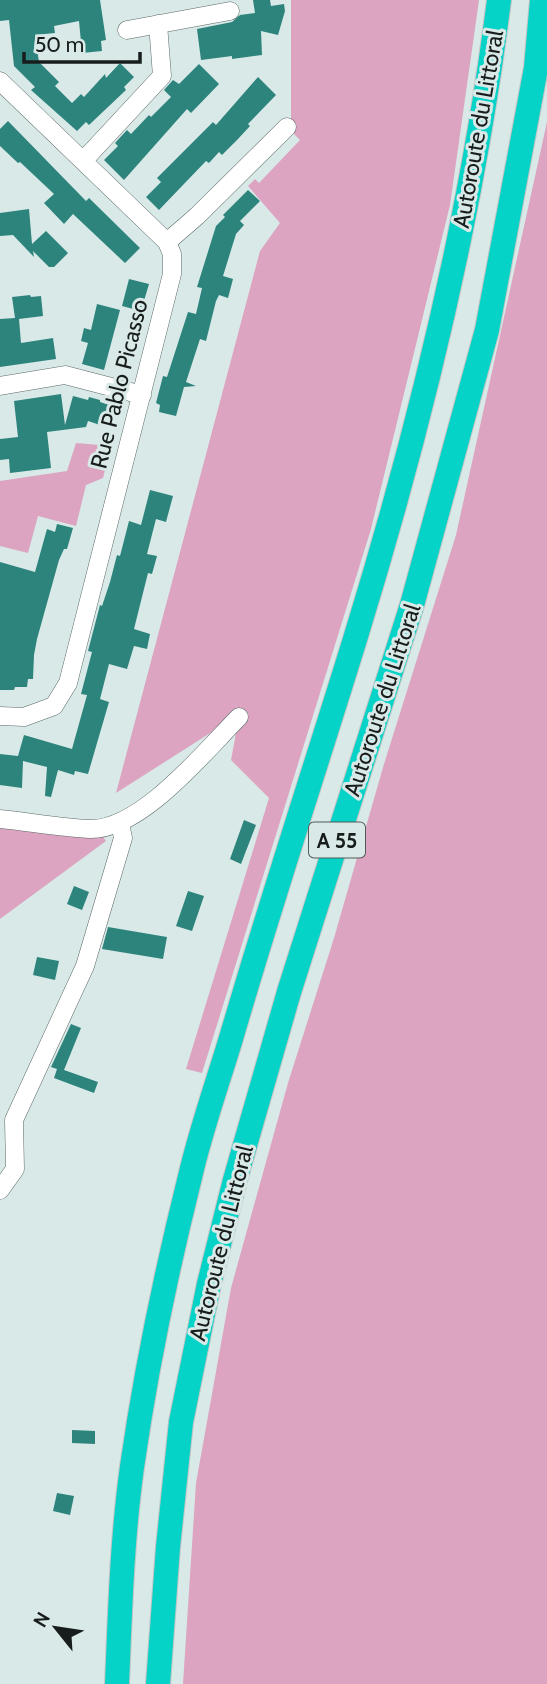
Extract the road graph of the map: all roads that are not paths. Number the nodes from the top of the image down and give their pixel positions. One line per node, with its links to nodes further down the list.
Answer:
1 (499, 0): 17 (highway, Autoroute du Littoral / A 55)
2 (542, 0): 18 (highway, Autoroute du Littoral / A 55)
3 (230, 11): 4 (street)
4 (158, 24): 5 (street); 8 (street)
5 (127, 30)
6 (0, 81): 8 (street)
7 (287, 127): 9 (street)
8 (83, 161): 9 (street)
9 (167, 242): 11 (street, Rue Pablo Picasso)
10 (0, 386): 11 (street)
11 (142, 395): 12 (street, Rue Pablo Picasso)
12 (0, 716)
13 (239, 717): 15 (street)
14 (0, 819): 15 (street)
15 (120, 823): 16 (street)
16 (0, 1189)
17 (117, 1684)
18 (158, 1684)

